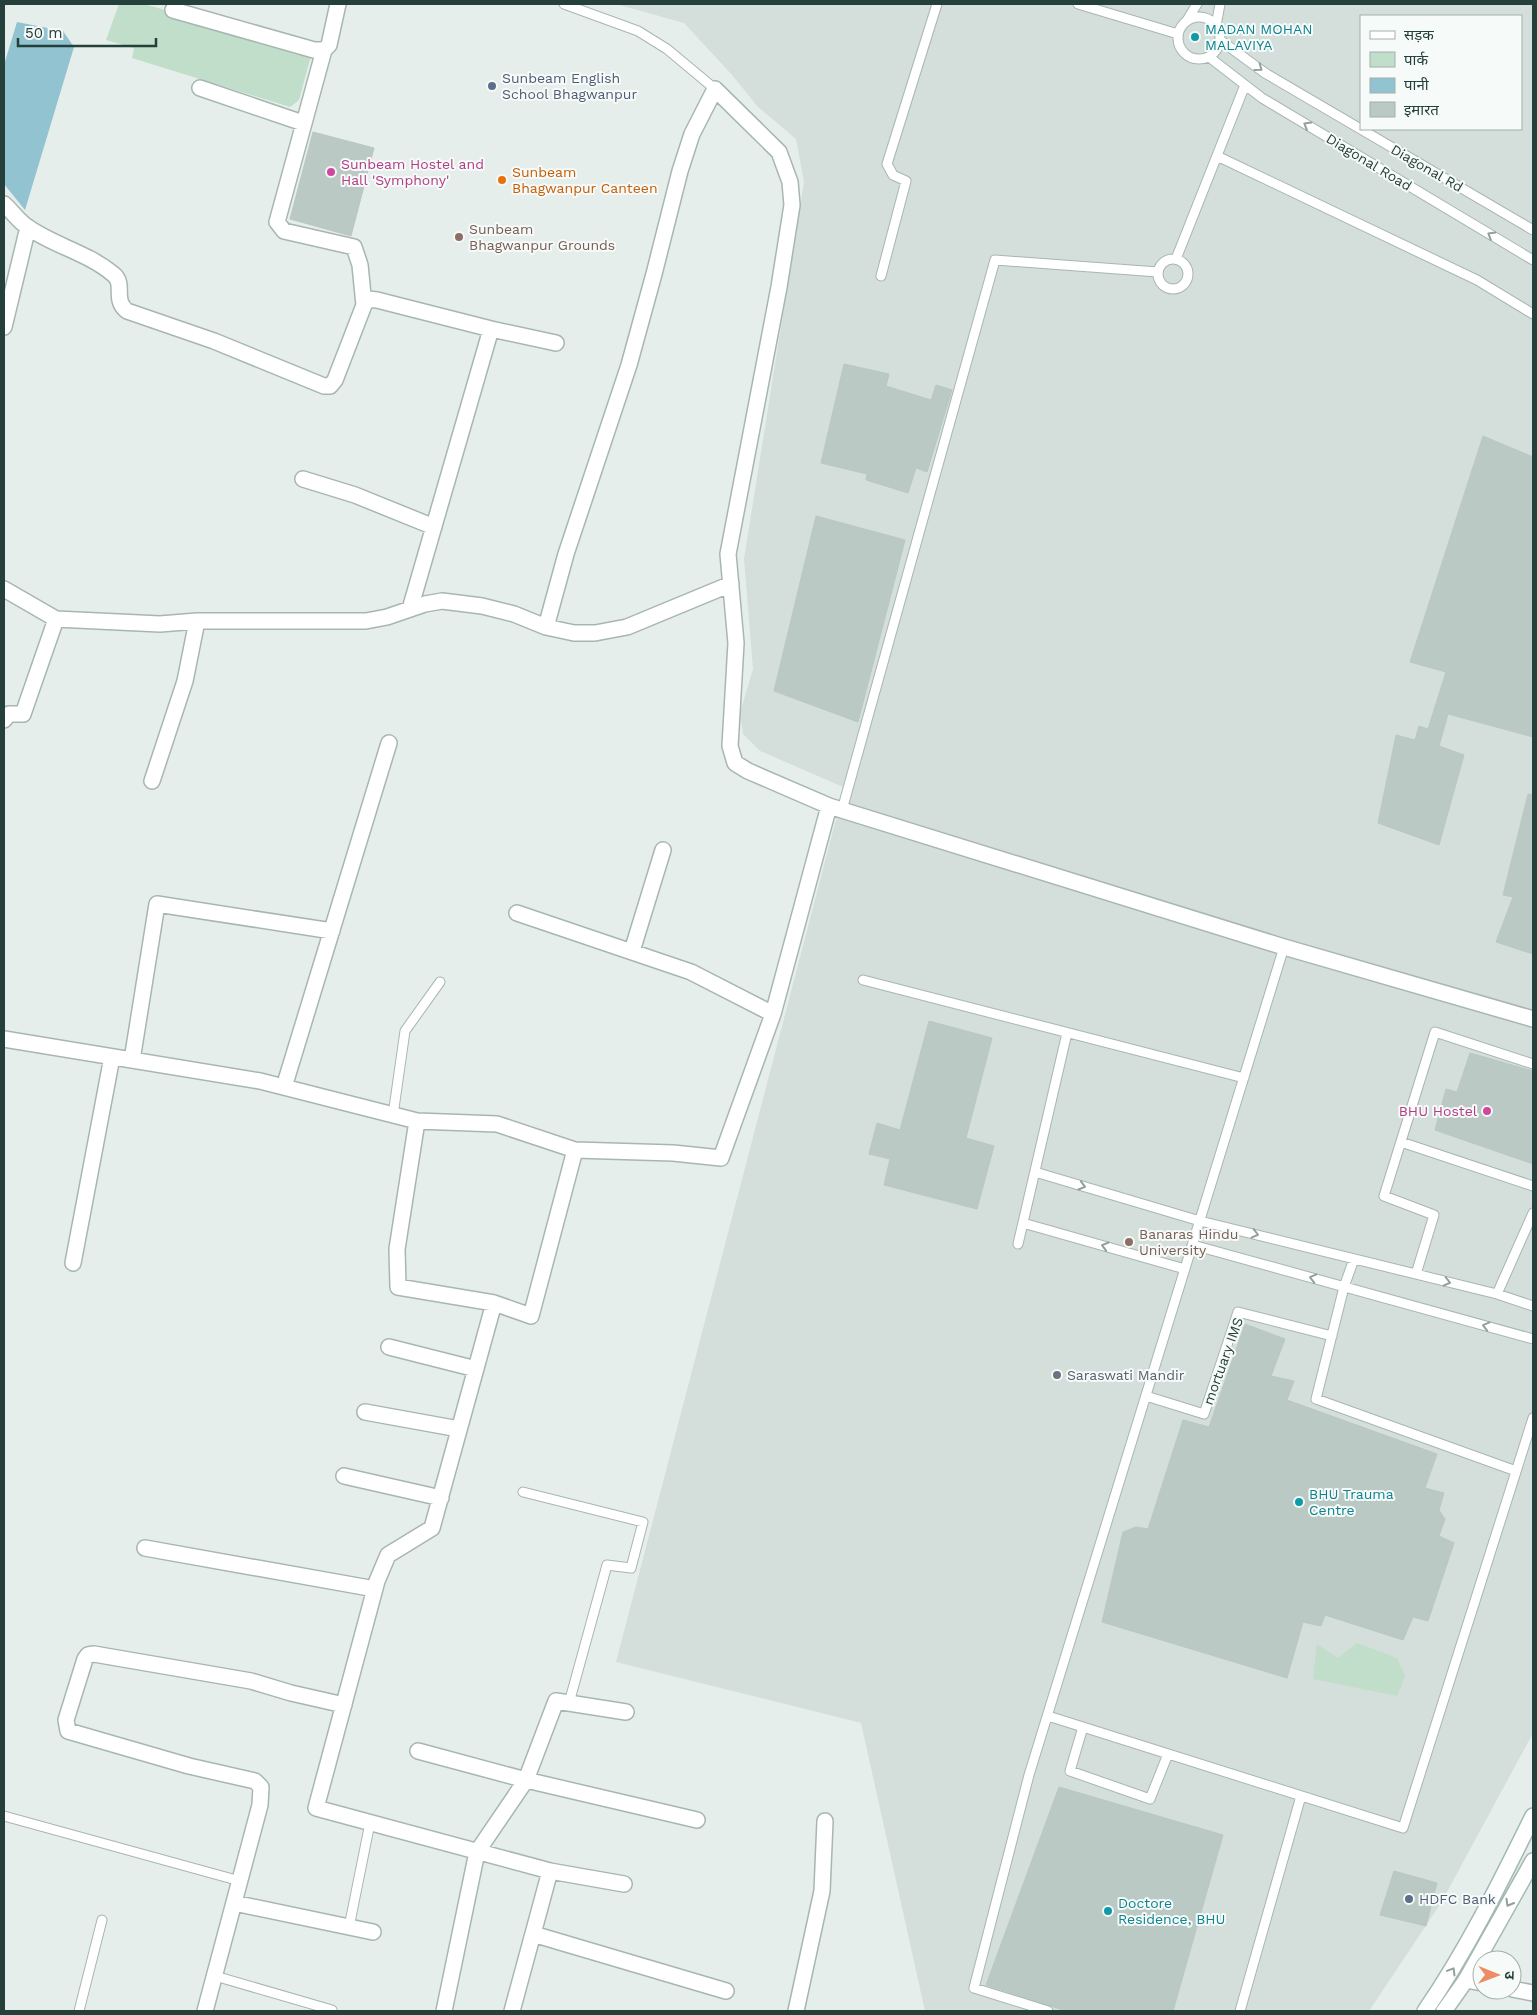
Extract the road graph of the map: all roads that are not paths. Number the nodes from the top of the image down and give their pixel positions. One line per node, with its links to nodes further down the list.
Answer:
1 (338, 4): 12 (street)
2 (564, 4): 16 (lane)
3 (938, 4): 27 (lane)
4 (1078, 4): 10 (lane)
5 (1197, 4): 8 (lane)
6 (1220, 4): 9 (lane)
7 (173, 10): 12 (street)
8 (1186, 22): 9 (lane); 10 (lane)
9 (1216, 26): 11 (lane)
10 (1178, 34): 13 (lane)
11 (1220, 40): 13 (lane); 18 (lane, Diagonal Rd, one-way to 18)
12 (324, 50): 17 (street)
13 (1210, 57): 14 (lane, Diagonal Road)
14 (1245, 85): 20 (lane); 25 (lane, Diagonal Road, one-way to 14)
15 (200, 88): 17 (street)
16 (716, 89): 36 (street); 41 (street)
17 (303, 123): 28 (street)
18 (1360, 128)
19 (1363, 130): 23 (lane, Diagonal Rd, one-way to 23)
20 (1217, 156): 24 (lane); 30 (lane)
21 (4, 204): 22 (street)
22 (28, 227): 28 (street); 29 (street)
23 (1533, 230)
24 (1176, 259): 26 (lane); 26 (lane)
25 (1533, 260)
26 (1158, 272): 45 (lane)
27 (881, 276)
28 (364, 305): 32 (street)
29 (6, 308): 31 (street)
30 (1533, 314)
31 (4, 327)
32 (491, 329): 33 (street); 35 (street)
33 (556, 343)
34 (303, 479): 35 (street)
35 (434, 527): 38 (street)
36 (731, 584): 41 (street); 45 (street)
37 (4, 589): 39 (street)
38 (410, 609): 40 (street); 41 (street)
39 (56, 619): 40 (street); 42 (street)
40 (197, 621): 44 (street)
41 (546, 627)
42 (4, 720)
43 (389, 743): 48 (street)
44 (152, 781)
45 (836, 808): 49 (street); 53 (street)
46 (663, 850): 50 (street)
47 (517, 913): 50 (street)
48 (332, 931): 58 (street); 61 (street)
49 (1284, 947): 54 (street); 60 (lane)
50 (632, 951): 53 (street)
51 (863, 980): 55 (lane)
52 (440, 982): 62 (lane)
53 (773, 1014): 65 (street)
54 (1533, 1019)
55 (1068, 1033): 60 (lane); 66 (lane)
56 (4, 1039): 57 (street)
57 (112, 1057): 58 (street); 74 (street)
58 (132, 1060): 61 (street)
59 (1533, 1064): 64 (lane)
60 (1244, 1078): 69 (lane)
61 (284, 1087): 62 (street)
62 (393, 1115): 63 (street)
63 (417, 1121): 65 (street); 79 (street)
64 (1401, 1142): 67 (lane); 76 (lane)
65 (575, 1150): 79 (street)
66 (1035, 1172): 69 (lane, one-way to 69); 70 (lane)
67 (1533, 1186)
68 (1533, 1212): 78 (lane)
69 (1200, 1221): 72 (lane); 73 (lane, one-way to 73)
70 (1023, 1223): 71 (lane); 75 (lane, one-way to 70)
71 (1018, 1244)
72 (1193, 1245): 75 (lane); 77 (lane, one-way to 72)
73 (1354, 1259): 76 (lane); 77 (lane)
74 (74, 1263)
75 (1185, 1269): 85 (lane)
76 (1416, 1274): 78 (lane, one-way to 78)
77 (1344, 1287): 81 (lane); 82 (lane, one-way to 77)
78 (1497, 1294): 80 (lane)
79 (494, 1302): 84 (street)
80 (1533, 1306)
81 (1332, 1336): 85 (lane, mortuary IMS); 89 (lane)
82 (1533, 1339)
83 (389, 1347): 84 (street)
84 (476, 1369): 88 (street)
85 (1146, 1396): 98 (lane)
86 (364, 1412): 88 (street)
87 (1533, 1418): 89 (lane)
88 (459, 1430): 92 (street)
89 (1516, 1471): 103 (lane)
90 (344, 1476): 92 (street)
91 (523, 1492): 95 (lane)
92 (441, 1498): 94 (street)
93 (145, 1548): 94 (street)
94 (375, 1589): 96 (street)
95 (569, 1703): 97 (street); 102 (street)
96 (344, 1705): 108 (street); 112 (street)
97 (626, 1712)
98 (1048, 1716): 99 (lane); 129 (lane)
99 (1083, 1727): 101 (lane); 101 (lane)
100 (418, 1751): 102 (street)
101 (1168, 1754): 103 (lane)
102 (526, 1780): 106 (street); 109 (street)
103 (1301, 1796): 130 (lane)
104 (4, 1816): 112 (lane)
105 (1533, 1816): 131 (street, one-way to 105)
106 (696, 1820)
107 (825, 1822): 128 (street)
108 (370, 1823): 109 (street); 116 (lane)
109 (477, 1852): 111 (street); 126 (street)
110 (1533, 1862): 120 (street, one-way to 120)
111 (550, 1871): 113 (street); 118 (street)
112 (240, 1881): 114 (street)
113 (624, 1884)
114 (234, 1902): 116 (street); 119 (street)
115 (102, 1920): 124 (lane)
116 (349, 1927): 117 (street)
117 (373, 1932)
118 (533, 1934): 122 (street); 127 (street)
119 (215, 1976): 123 (lane); 125 (street)
120 (1466, 1980): 121 (street); 132 (street)
121 (1472, 1981)
122 (726, 1991)
123 (332, 2010)
124 (79, 2011)
125 (205, 2011)
126 (444, 2011)
127 (512, 2011)
128 (796, 2011)
129 (1048, 2011)
130 (1240, 2011)
131 (1424, 2011)
132 (1444, 2011)

